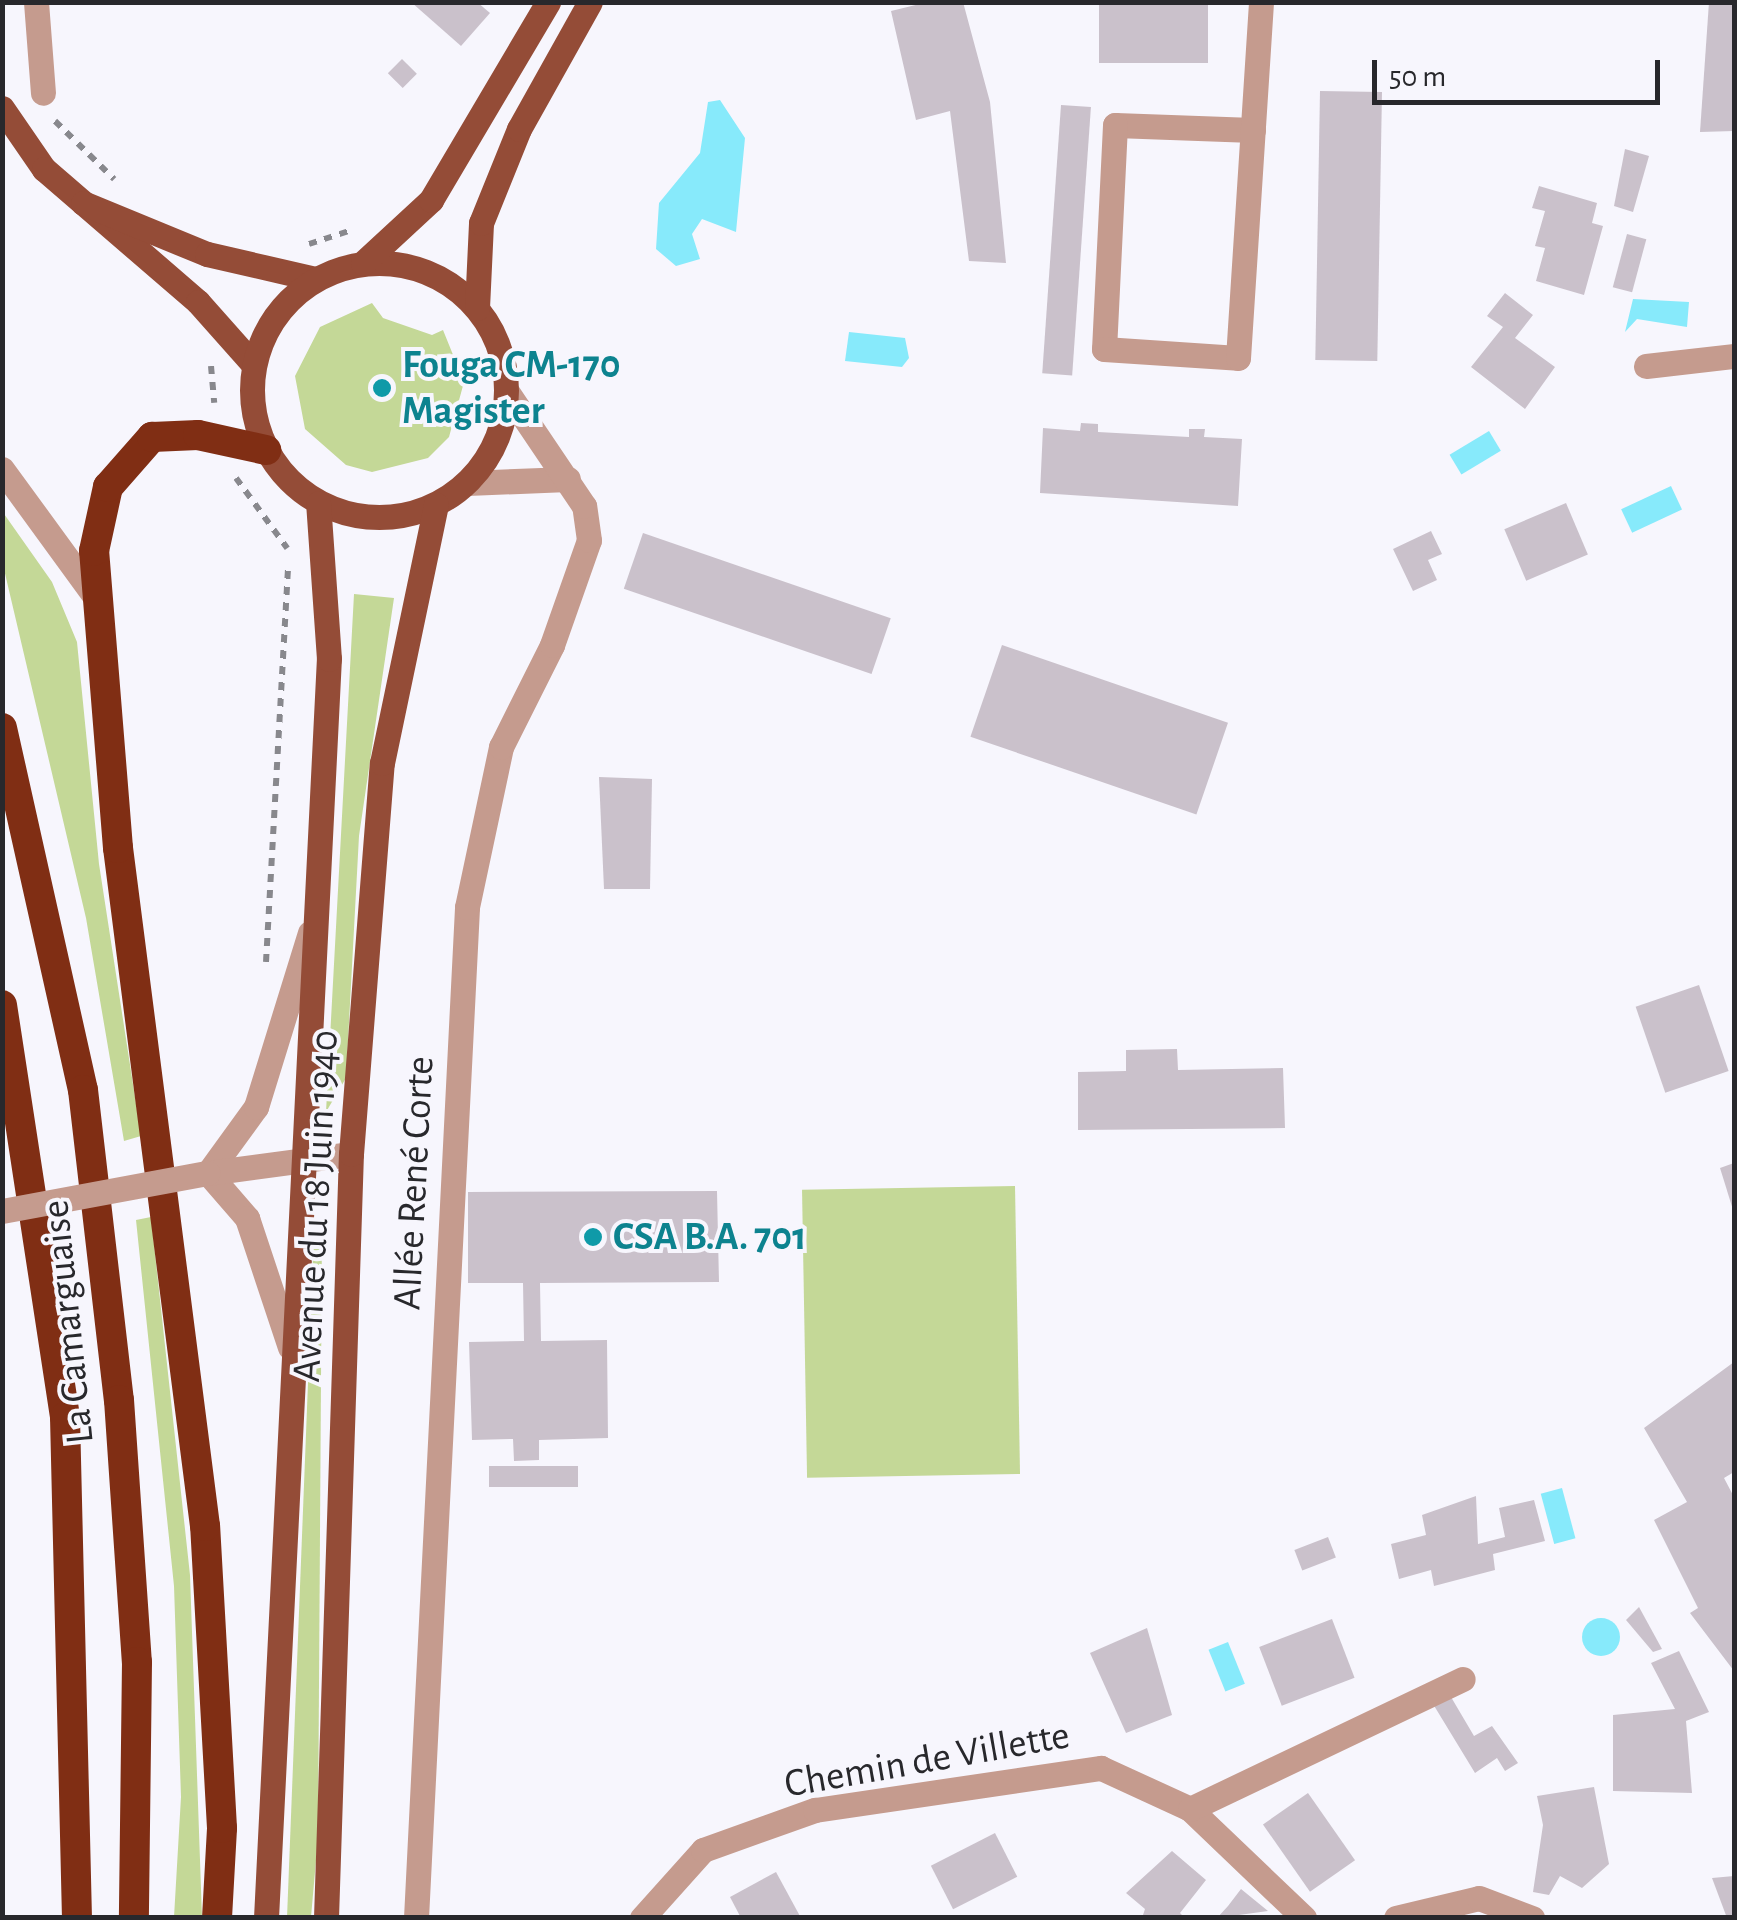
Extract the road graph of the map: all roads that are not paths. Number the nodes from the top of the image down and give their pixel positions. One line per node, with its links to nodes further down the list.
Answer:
1 (36, 2): 5 (street)
2 (548, 2): 9 (main road)
3 (590, 2): 11 (main road)
4 (1261, 2): 7 (street)
5 (43, 93)
6 (2, 108): 8 (main road)
7 (1252, 130): 7 (street)
8 (80, 202): 10 (main road); 13 (main road)
9 (363, 262): 10 (main road); 11 (main road)
10 (315, 279): 13 (main road)
11 (477, 308): 15 (main road)
12 (1734, 356): 14 (street)
13 (253, 364): 16 (main road)
14 (1646, 366)
15 (506, 392): 18 (street, Allée René Corte); 19 (main road)
16 (266, 450): 20 (main road); 22 (highway)
17 (2, 468): 22 (street)
18 (568, 479): 19 (street); 40 (street, Allée René Corte)
19 (467, 483): 21 (main road)
20 (318, 502): 21 (main road); 24 (main road, Avenue du 18 Juin 1940)
21 (436, 505): 28 (main road, Avenue du 18 Juin 1940)
22 (94, 596): 37 (highway)
23 (2, 728): 36 (highway, La Camarguaise)
24 (310, 933): 29 (main road, Avenue du 18 Juin 1940); 30 (street)
25 (2, 1005): 27 (highway, La Camarguaise)
26 (2, 1068): 27 (highway)
27 (23, 1128): 35 (highway, La Camarguaise)
28 (350, 1154): 29 (street); 39 (main road, Avenue du 18 Juin 1940)
29 (300, 1161): 30 (street); 32 (main road, Avenue du 18 Juin 1940)
30 (208, 1173): 31 (street, bridge); 32 (street)
31 (2, 1211)
32 (290, 1347): 38 (main road, Avenue du 18 Juin 1940)
33 (1462, 1680): 34 (street)
34 (1190, 1809): 41 (street, Chemin de Villette); 42 (street, Chemin de Villette)
35 (77, 1918)
36 (134, 1918)
37 (217, 1918)
38 (266, 1918)
39 (326, 1918)
40 (416, 1918)
41 (642, 1918)
42 (1304, 1918)
43 (1396, 1918): 44 (street)
44 (1532, 1918)

